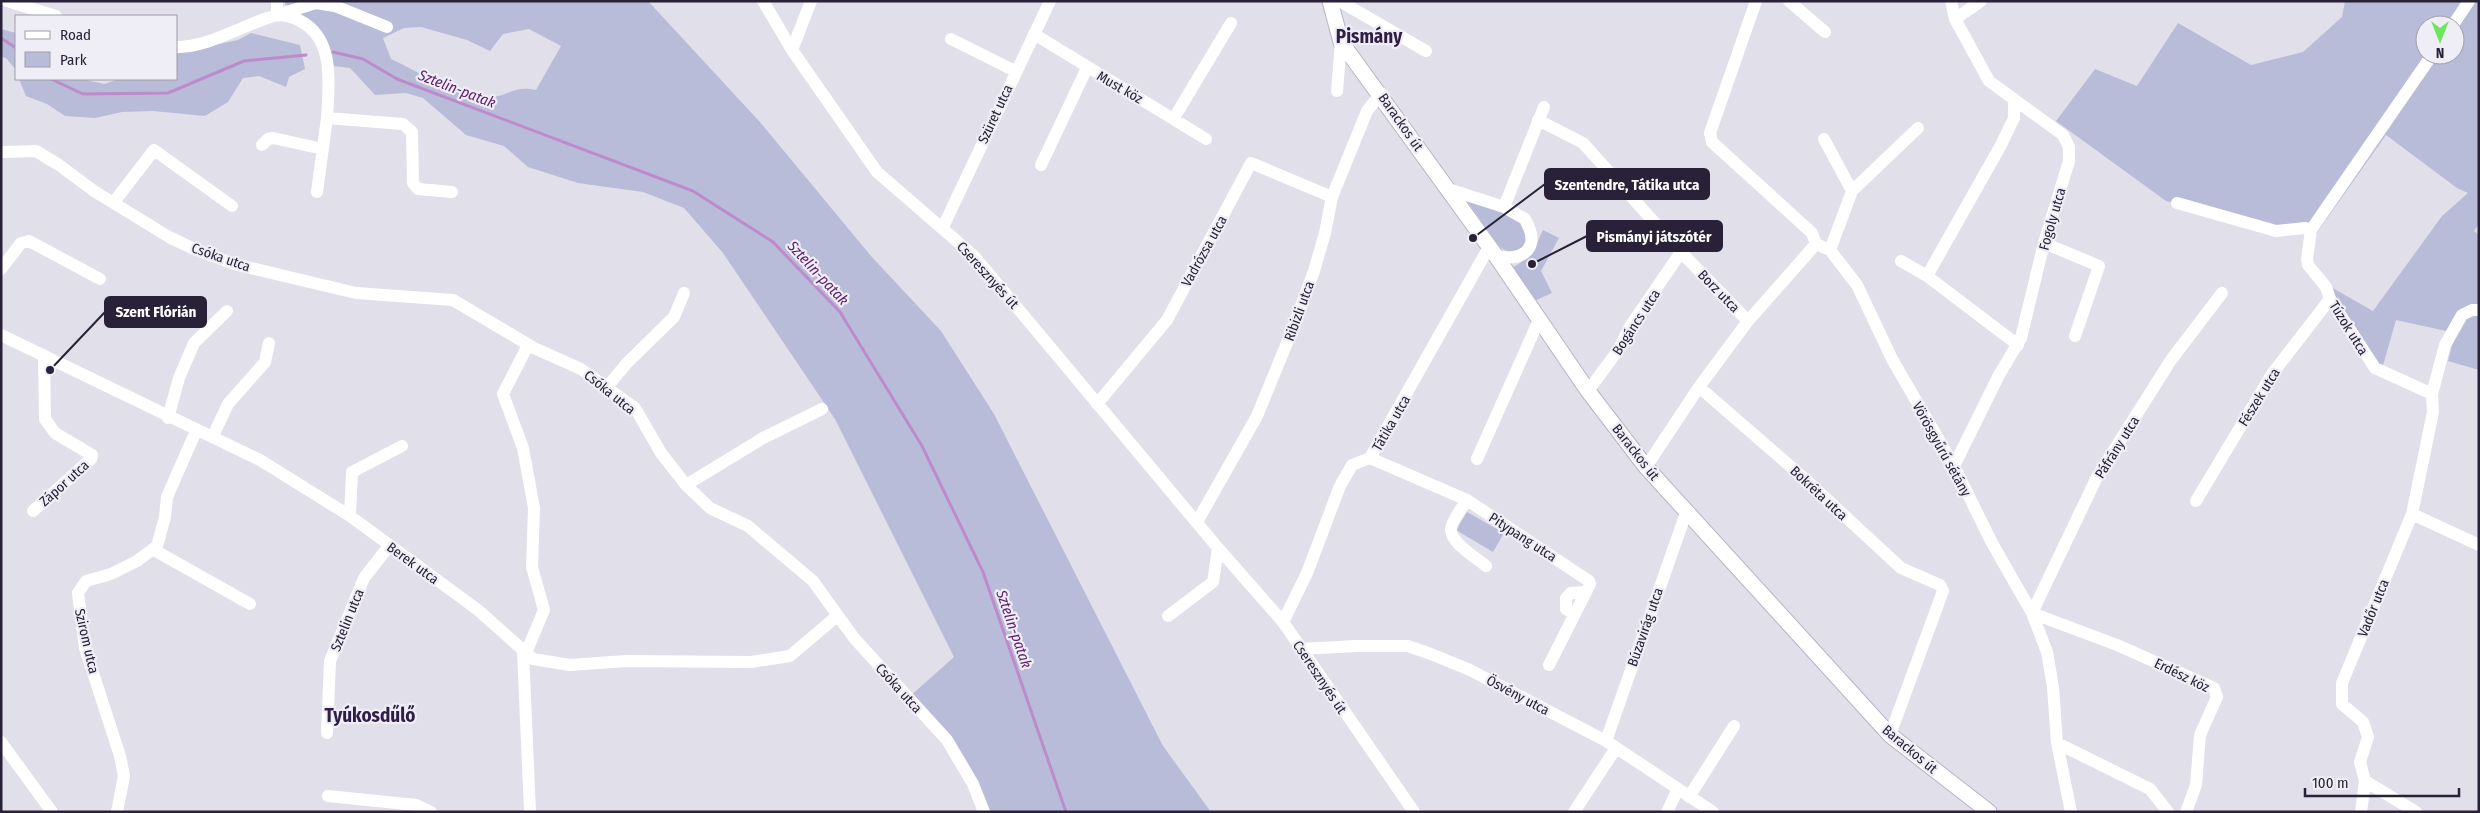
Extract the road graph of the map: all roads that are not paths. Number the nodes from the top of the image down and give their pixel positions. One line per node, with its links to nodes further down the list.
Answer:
1 (7, 1): 13 (street)
2 (278, 1): 15 (street)
3 (763, 1): 25 (street, Cseresznyés út)
4 (811, 1): 25 (street)
5 (1050, 1): 21 (street, Szüret utca)
6 (1330, 1): 23 (street, Barackos út)
7 (1334, 1): 26 (street)
8 (1756, 1): 56 (street)
9 (1789, 1): 20 (street)
10 (1951, 1): 17 (street, Fogoly utca)
11 (1981, 1): 17 (street)
12 (2469, 1): 16 (street)
13 (42, 6): 14 (street)
14 (55, 15)
15 (277, 15): 19 (street); 24 (street); 34 (street)
16 (2460, 15)
17 (1955, 19): 32 (street, Fogoly utca)
18 (1231, 23): 35 (street)
19 (387, 27)
20 (1825, 32)
21 (1034, 34): 28 (street, Must köz); 29 (street, Szüret utca)
22 (951, 39): 29 (street)
23 (1341, 42): 30 (street, Barackos út); 31 (street, Barackos út)
24 (178, 47)
25 (792, 50): 53 (street, Cseresznyés út)
26 (1426, 51)
27 (2425, 65): 54 (street, Túzok utca)
28 (1087, 68): 35 (street, Must köz); 43 (street)
29 (1015, 71): 53 (street, Szüret utca)
30 (1337, 91)
31 (1380, 93): 44 (street, Barackos út); 48 (street, Ribizli utca)
32 (2014, 99): 55 (street, Fogoly utca); 62 (street)
33 (1544, 107): 36 (street)
34 (328, 118): 41 (street); 47 (street)
35 (1174, 118): 38 (street, Must köz)
36 (1538, 120): 52 (street); 59 (street, Borz utca)
37 (1918, 128): 45 (street)
38 (1206, 139)
39 (1824, 140): 45 (street)
40 (262, 145): 41 (street)
41 (323, 149): 46 (street)
42 (1, 152): 49 (street, Csóka utca)
43 (1041, 165)
44 (1448, 189): 52 (street); 58 (street, Barackos út)
45 (1852, 191): 57 (street)
46 (317, 192)
47 (452, 192)
48 (1332, 197): 81 (street, Vadrózsa utca); 98 (street, Ribizli utca)
49 (114, 202): 51 (street); 74 (street, Csóka utca)
50 (2177, 203): 54 (street)
51 (232, 206)
52 (1504, 207): 58 (street)
53 (943, 227): 81 (street, Cseresznyés út)
54 (2311, 230): 66 (street, Túzok utca)
55 (2044, 243): 72 (street); 75 (street, Fogoly utca)
56 (1816, 244): 57 (street, Vörösgyűrű sétány); 70 (street, Borz utca)
57 (1830, 250): 89 (street, Vörösgyűrű sétány)
58 (1493, 251): 69 (street, Barackos út); 87 (street, Tátika utca)
59 (1681, 252): 70 (street, Borz utca); 79 (street, Bogáncs utca)
60 (1901, 261): 62 (street)
61 (1, 268): 63 (street)
62 (1927, 276): 75 (street)
63 (100, 279)
64 (684, 293): 77 (street)
65 (2222, 293): 105 (street, Páfrány utca)
66 (2330, 299): 80 (street, Túzok utca); 93 (street, Fészek utca)
67 (227, 310): 83 (street)
68 (2475, 310): 80 (street, Vadőr utca)
69 (1539, 320): 79 (street, Barackos út); 88 (street)
70 (1748, 321): 78 (street, Borz utca)
71 (1, 336): 76 (street, Berek utca)
72 (2075, 336)
73 (269, 343): 85 (street)
74 (528, 345): 77 (street, Csóka utca); 110 (street)
75 (2018, 345): 89 (street, Fogoly utca)
76 (44, 357): 83 (street, Berek utca); 94 (street, Zápor utca)
77 (607, 387): 91 (street, Csóka utca)
78 (1699, 387): 90 (street, Borz utca); 114 (street, Bokréta utca)
79 (1588, 390): 90 (street, Barackos út)
80 (2432, 394): 96 (street, Vadőr utca)
81 (1097, 404): 98 (street, Cseresznyés út)
82 (822, 409): 91 (street)
83 (168, 418): 84 (street, Berek utca)
84 (196, 431): 85 (street, Berek utca); 102 (street)
85 (213, 436): 97 (street, Berek utca)
86 (402, 446): 97 (street)
87 (1370, 458): 92 (street, Pitypang utca); 108 (street, Tátika utca)
88 (1477, 459)
89 (1954, 466): 105 (street, Vörösgyűrű sétány)
90 (1646, 467): 95 (street, Barackos út)
91 (686, 486): 106 (street, Csóka utca)
92 (1467, 500): 103 (street); 111 (street, Pitypang utca)
93 (2196, 501)
94 (33, 511)
95 (1686, 513): 114 (street, Barackos út); 117 (street, Búzavirág utca)
96 (2412, 514): 99 (street); 118 (street, Vadőr utca)
97 (350, 516): 100 (street, Berek utca)
98 (1197, 522): 101 (street, Cseresznyés út)
99 (2479, 545)
100 (390, 546): 110 (street, Berek utca); 113 (street, Sztelin utca)
101 (1218, 548): 107 (street); 108 (street, Cseresznyés út)
102 (154, 550): 104 (street); 122 (street, Szirom utca)
103 (1486, 566)
104 (250, 604)
105 (2032, 613): 116 (street, Vörösgyűrű sétány); 133 (street, Erdész köz)
106 (836, 616): 110 (street, Berek utca); 125 (street, Csóka utca)
107 (1168, 616)
108 (1284, 622): 109 (street, Cseresznyés út)
109 (1300, 649): 117 (street, Ösvény utca); 126 (street, Cseresznyés út)
110 (525, 652): 124 (street)
111 (1548, 665)
112 (1734, 726): 119 (street)
113 (327, 733)
114 (1890, 735): 130 (street, Barackos út)
115 (1, 742): 121 (street)
116 (2057, 742): 131 (street, Vörösgyűrű sétány); 132 (street)
117 (1611, 745): 119 (street, Ösvény utca); 127 (street, Búzavirág utca)
118 (2365, 781): 134 (street, Vadőr utca); 135 (street)
119 (1683, 793): 128 (street); 129 (street, Ösvény utca)
120 (328, 796): 123 (street)
121 (52, 812)
122 (117, 812)
123 (431, 812)
124 (530, 812)
125 (984, 812)
126 (1414, 812)
127 (1574, 812)
128 (1667, 812)
129 (1713, 812)
130 (1989, 812)
131 (2071, 812)
132 (2168, 812)
133 (2186, 812)
134 (2361, 812)
135 (2416, 812)

